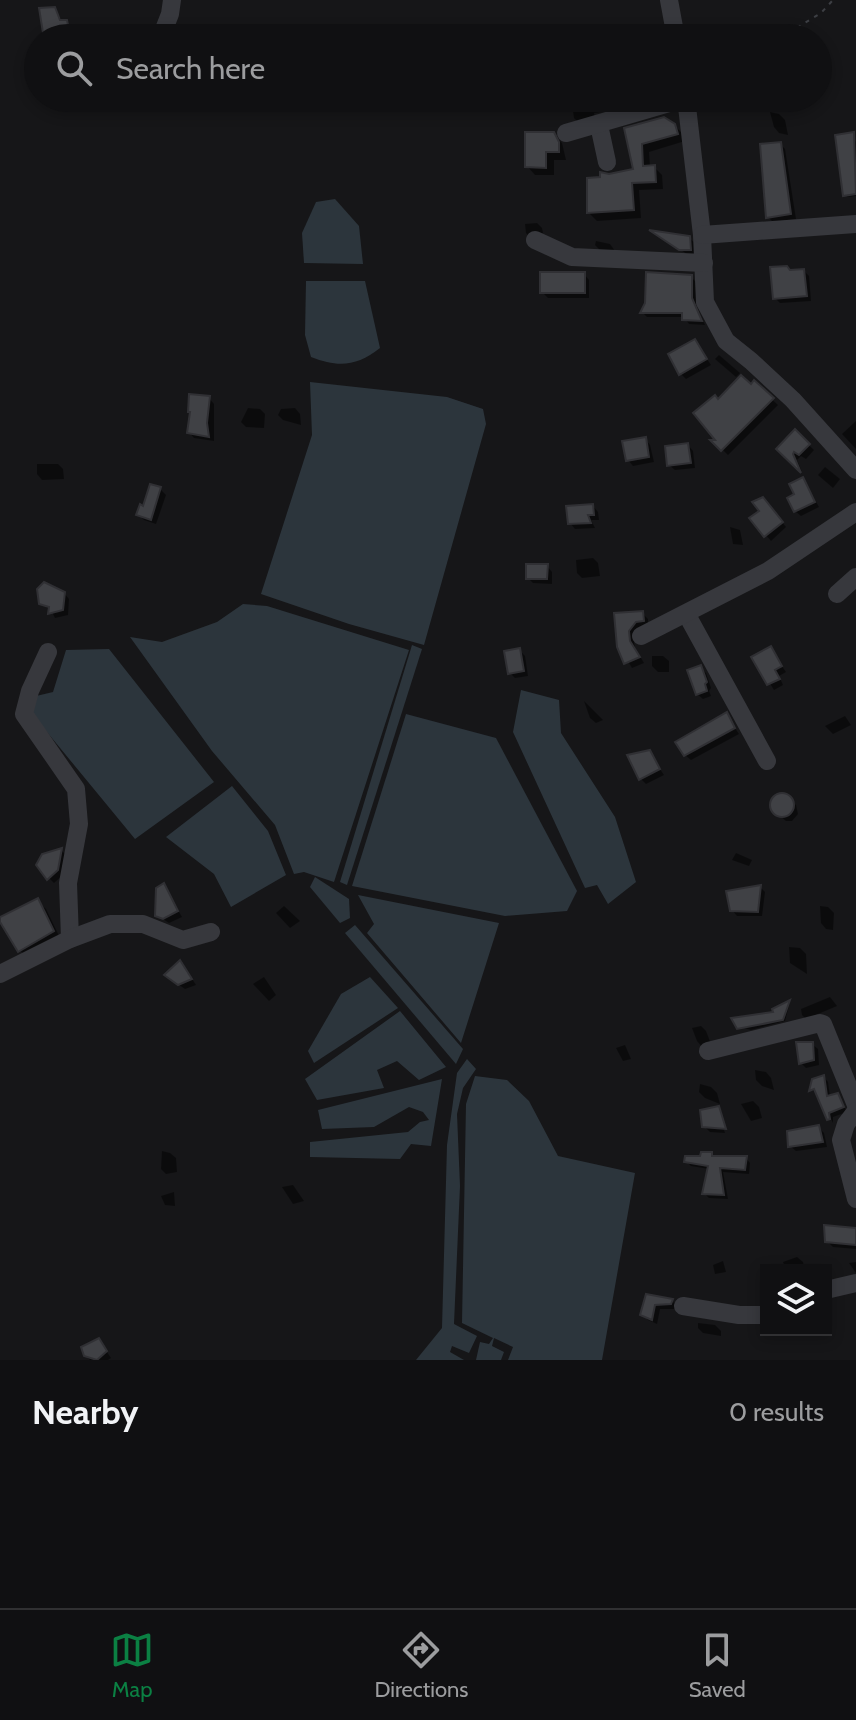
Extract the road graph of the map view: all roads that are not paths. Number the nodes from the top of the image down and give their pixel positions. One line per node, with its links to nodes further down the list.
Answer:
1 (172, 0): 3 (street)
2 (669, 0): 4 (street)
3 (166, 24)
4 (673, 24)
5 (641, 112): 7 (street)
6 (688, 112): 11 (street)
7 (599, 125): 8 (street); 9 (street)
8 (566, 133)
9 (607, 162)
10 (856, 224): 11 (street)
11 (702, 235): 13 (street)
12 (535, 240): 13 (street)
13 (704, 263): 14 (street)
14 (856, 470)
15 (856, 512): 18 (street)
16 (856, 577): 17 (street)
17 (837, 594)
18 (687, 615): 19 (street); 21 (street)
19 (641, 636)
20 (48, 652): 23 (street)
21 (767, 761)
22 (211, 932): 23 (street)
23 (70, 939): 24 (street)
24 (3, 967)
25 (708, 1051): 26 (street)
26 (856, 1105)
27 (856, 1111): 28 (street)
28 (856, 1199)
29 (856, 1283): 30 (street)
30 (832, 1289)
31 (683, 1306): 32 (street)
32 (760, 1315)

